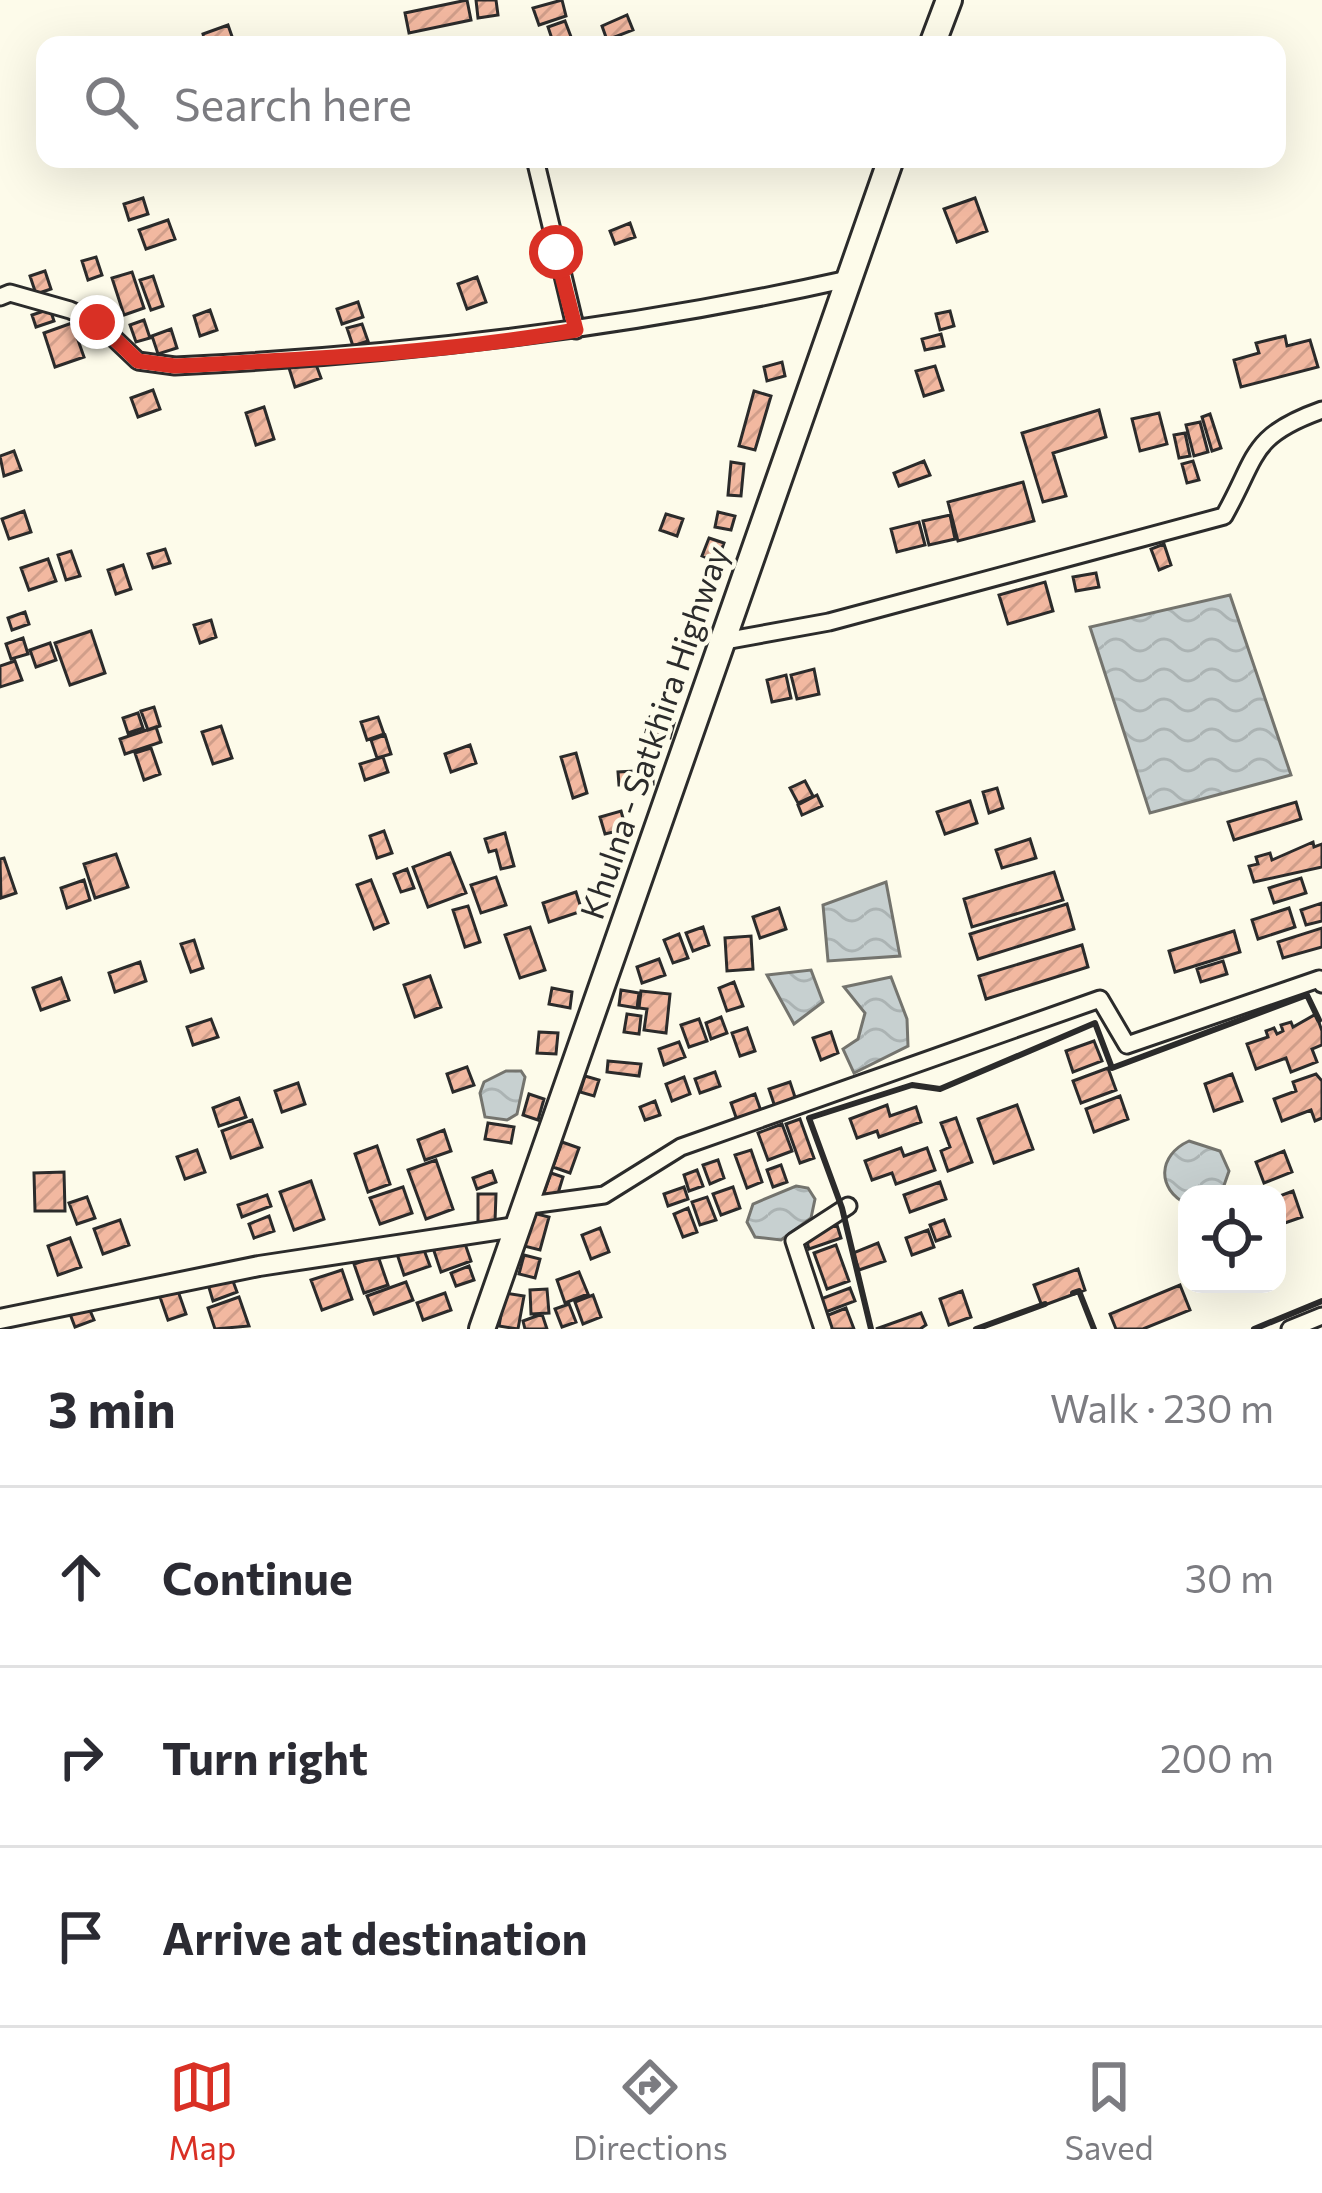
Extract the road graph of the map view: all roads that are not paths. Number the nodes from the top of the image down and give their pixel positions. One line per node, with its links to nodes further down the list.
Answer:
1 (949, 0): 2 (highway)
2 (935, 36)
3 (537, 168): 7 (street)
4 (888, 168): 5 (highway, Khulna - Satkhira Highway)
5 (848, 279): 7 (street); 9 (highway, Khulna - Satkhira Highway)
6 (0, 297): 7 (street)
7 (576, 330)
8 (1322, 410): 9 (street)
9 (719, 642): 12 (highway, Khulna - Satkhira Highway)
10 (1322, 985): 12 (street)
11 (848, 1206): 16 (street)
12 (519, 1217): 14 (street); 15 (highway, Khulna - Satkhira Highway)
13 (1322, 1316): 17 (street)
14 (0, 1319)
15 (482, 1329)
16 (823, 1329)
17 (1290, 1329)

